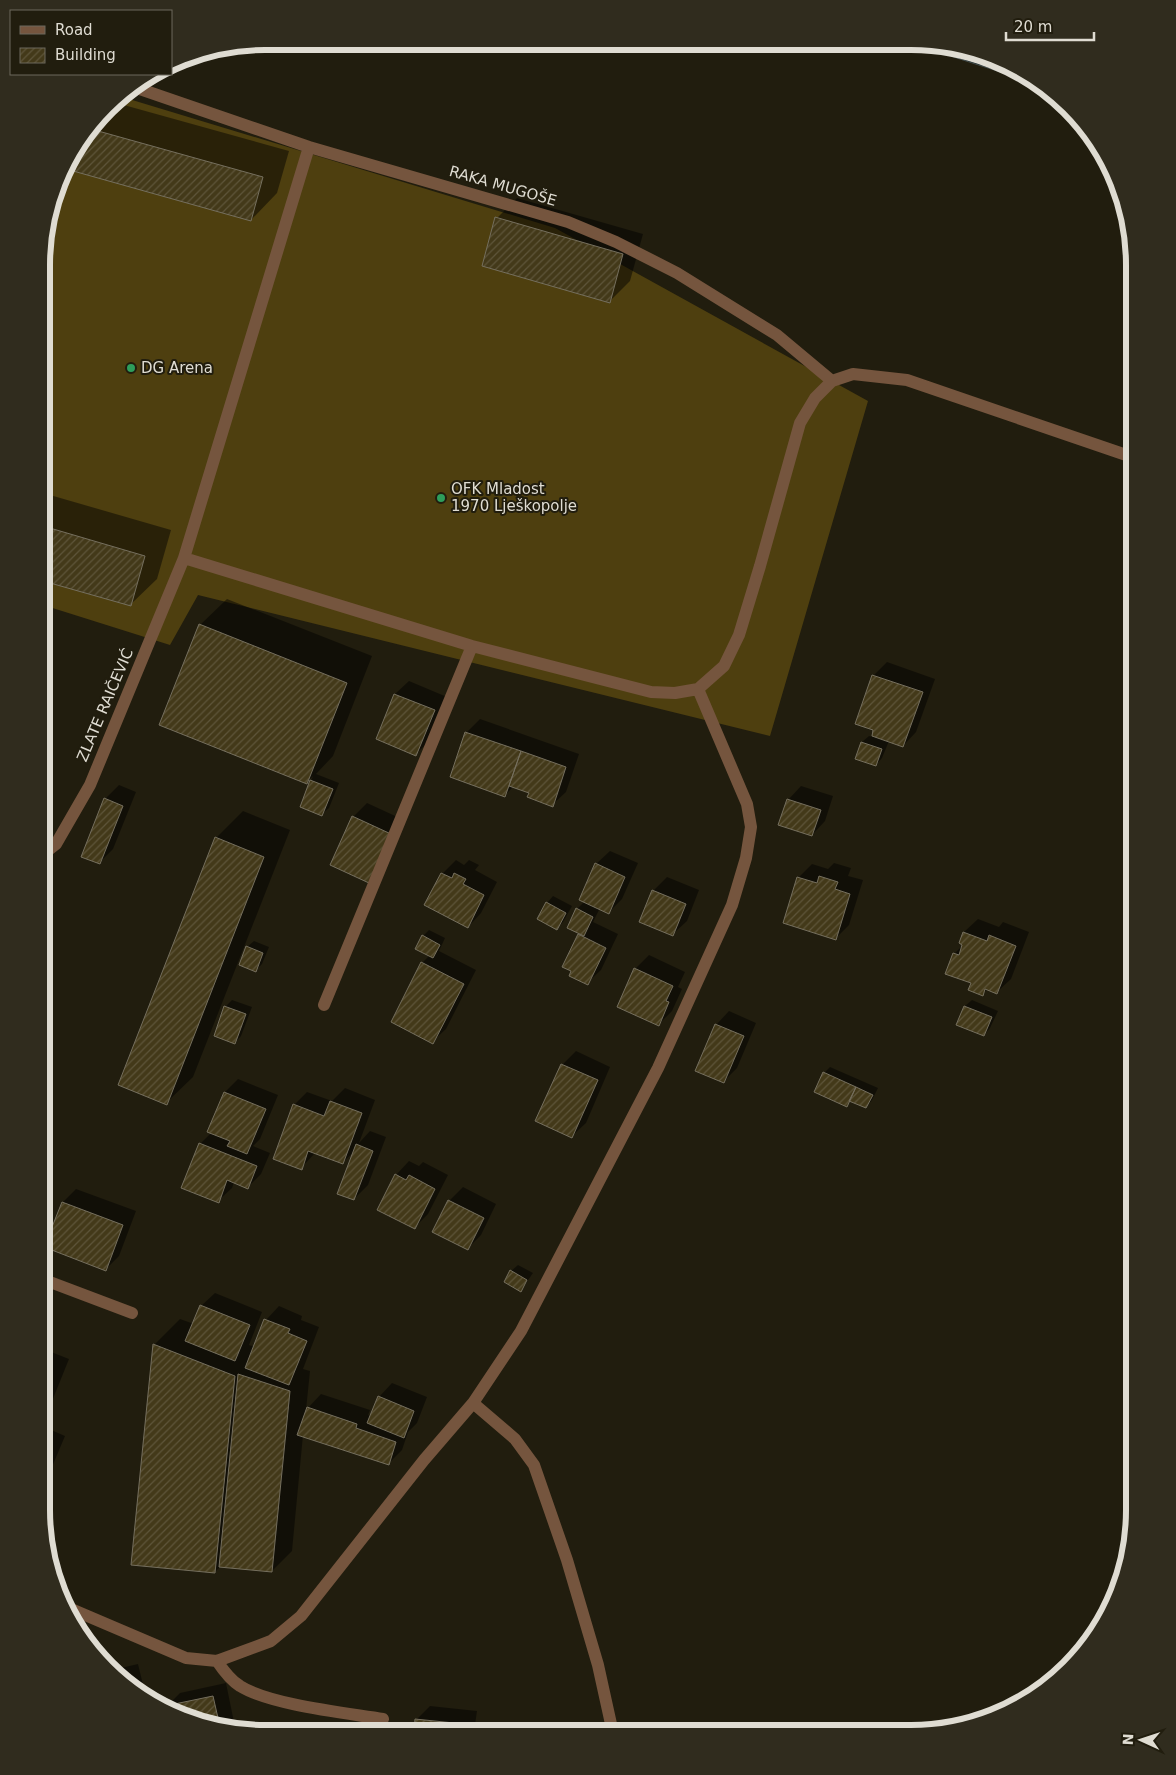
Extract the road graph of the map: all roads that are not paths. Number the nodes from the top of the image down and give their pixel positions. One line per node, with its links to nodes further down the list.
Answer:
1 (140, 90): 2 (street, RAKA MUGOŠE)
2 (309, 147): 3 (street, RAKA MUGOŠE); 5 (street, ZLATE RAIČEVIĆ)
3 (832, 381): 4 (street); 7 (street)
4 (1126, 455)
5 (184, 558): 6 (street); 8 (street, ZLATE RAIČEVIĆ)
6 (472, 646): 7 (street); 9 (street)
7 (698, 689): 12 (street)
8 (50, 849)
9 (324, 1005)
10 (50, 1282): 11 (street)
11 (132, 1313)
12 (473, 1403): 14 (street); 16 (street)
13 (75, 1611): 14 (street)
14 (217, 1661): 15 (street)
15 (383, 1719)
16 (611, 1725)

